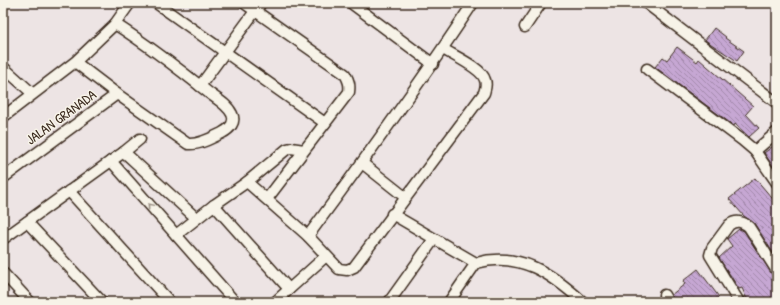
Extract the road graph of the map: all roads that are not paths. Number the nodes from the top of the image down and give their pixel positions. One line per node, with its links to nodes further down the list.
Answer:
1 (130, 3): 9 (street)
2 (156, 3): 12 (street)
3 (244, 3): 8 (street)
4 (351, 3): 14 (street)
5 (473, 3): 11 (street)
6 (542, 3): 10 (street)
7 (646, 3): 20 (street)
8 (258, 7): 12 (street); 22 (street)
9 (115, 24): 13 (street); 17 (street)
10 (525, 27)
11 (443, 49): 14 (street); 34 (street)
12 (225, 52): 17 (street); 22 (street)
13 (75, 62): 18 (street); 19 (street)
14 (433, 64): 29 (street)
15 (3, 67): 18 (street)
16 (647, 69): 26 (street)
17 (200, 86): 19 (street)
18 (32, 93): 21 (street)
19 (117, 94): 30 (street, JALAN GRANADA)
20 (777, 103)
21 (3, 117)
22 (325, 123): 25 (street)
23 (777, 132): 26 (street)
24 (140, 139): 27 (street)
25 (304, 150): 31 (street); 35 (street)
26 (755, 151): 32 (street)
27 (124, 152): 28 (street); 38 (street)
28 (111, 161): 33 (street); 40 (street, one-way to 28)
29 (362, 163): 34 (street); 41 (street)
30 (3, 178)
31 (247, 182): 35 (street); 36 (street)
32 (777, 183)
33 (70, 191): 39 (street); 51 (street)
34 (405, 197): 37 (street)
35 (267, 199): 41 (street)
36 (214, 205): 38 (street); 48 (street)
37 (392, 214): 43 (street); 44 (street)
38 (196, 218): 40 (street)
39 (27, 222): 42 (street); 50 (street)
40 (176, 235): 52 (street)
41 (308, 236): 44 (street)
42 (3, 239)
43 (434, 239): 45 (street); 54 (street)
44 (326, 256): 48 (street)
45 (476, 264): 55 (street); 56 (street)
46 (777, 271): 57 (street)
47 (3, 273): 49 (street)
48 (289, 289): 53 (street)
49 (30, 302)
50 (102, 302)
51 (170, 302)
52 (235, 302)
53 (275, 302)
54 (389, 302)
55 (449, 302)
56 (583, 302)
57 (739, 302)

